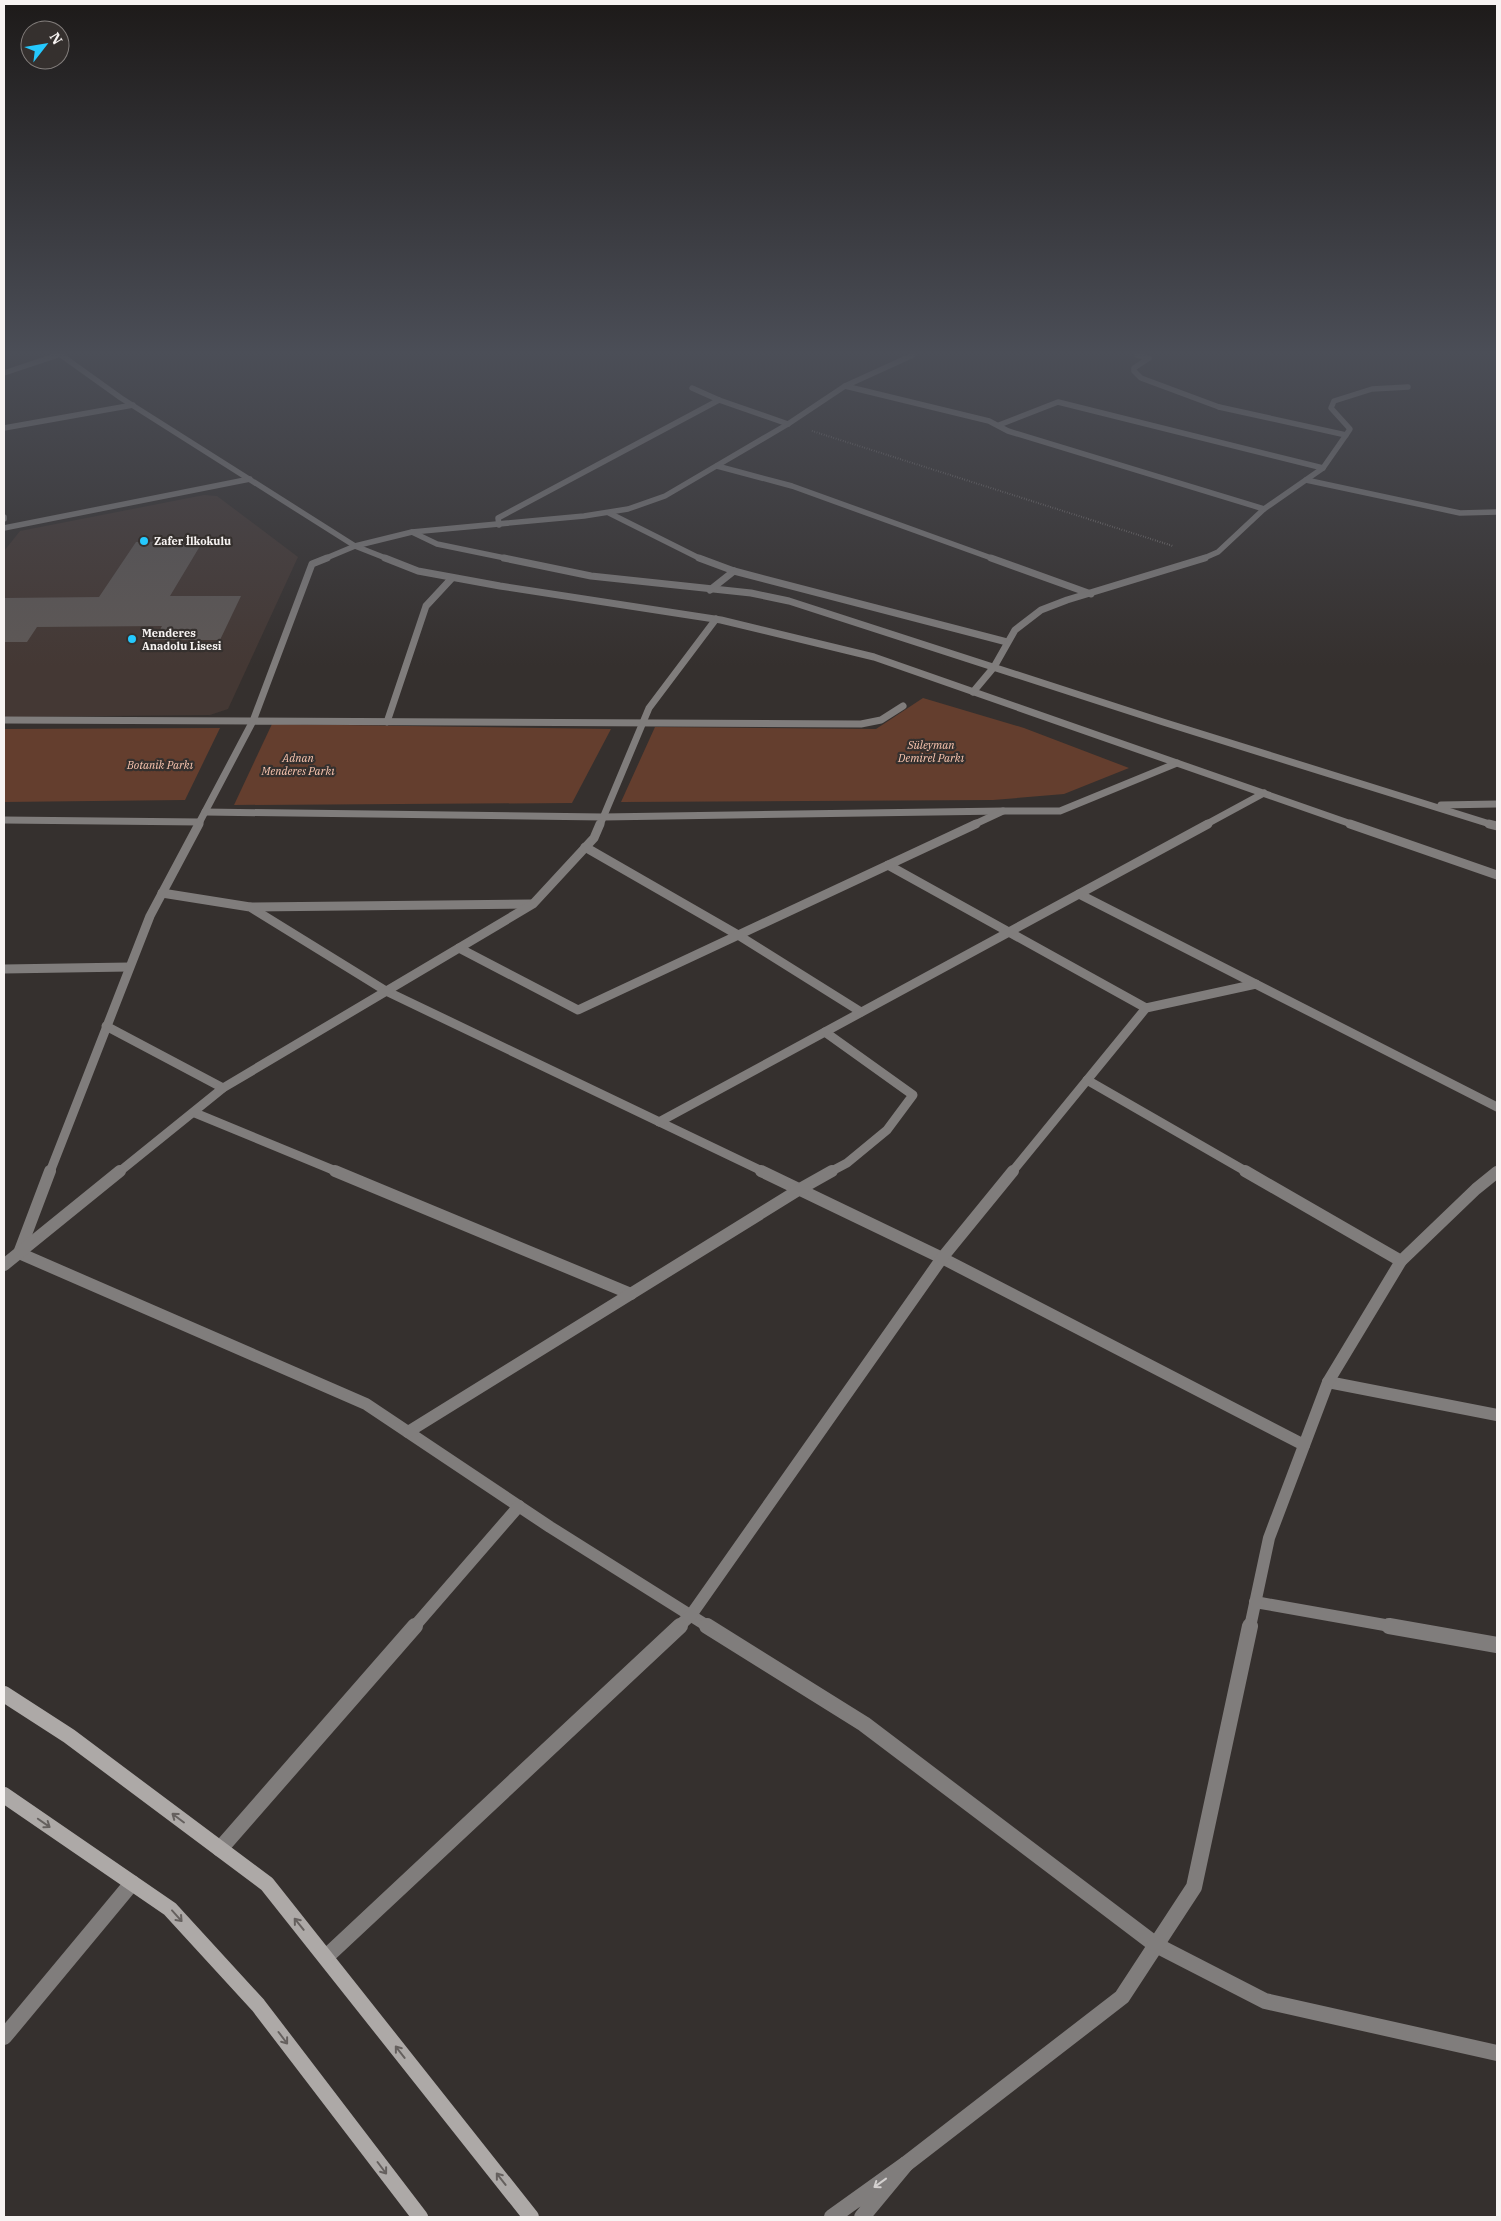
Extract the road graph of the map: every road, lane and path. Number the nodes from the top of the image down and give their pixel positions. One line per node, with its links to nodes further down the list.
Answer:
1 (218, 459): 10 (street)
2 (609, 459): 15 (street)
3 (729, 459): 8 (street)
4 (897, 459): 19 (path)
5 (1100, 459): 12 (street)
6 (1285, 459): 9 (street)
7 (1330, 459): 9 (street)
8 (717, 466): 14 (street); 23 (street)
9 (1323, 468): 11 (street)
10 (250, 479): 16 (street); 18 (street)
11 (1306, 480): 12 (street); 13 (street)
12 (1264, 508): 19 (street)
13 (1497, 512)
14 (609, 513): 15 (street); 20 (street)
15 (499, 525): 17 (street)
16 (4, 528)
17 (412, 532): 18 (street); 22 (street)
18 (355, 546): 21 (street); 30 (street)
19 (1208, 557): 23 (street)
20 (734, 571): 22 (street); 25 (street)
21 (452, 578): 24 (street); 31 (street)
22 (710, 590): 26 (street)
23 (1091, 594): 25 (street)
24 (716, 619): 27 (street); 32 (street)
25 (1007, 642): 26 (street)
26 (994, 667): 27 (street); 36 (street)
27 (972, 692): 33 (street)
28 (902, 706): 32 (street)
29 (4, 720): 30 (street)
30 (253, 721): 31 (street); 38 (street)
31 (387, 722): 32 (street)
32 (642, 723): 39 (street)
33 (1177, 763): 34 (street); 37 (street)
34 (1264, 793): 45 (street); 47 (street)
35 (1497, 804): 36 (street)
36 (1432, 805): 42 (street)
37 (1003, 811): 39 (street); 44 (street)
38 (205, 812): 39 (street); 41 (street)
39 (603, 817): 43 (street)
40 (4, 820): 41 (street)
41 (200, 822): 46 (street)
42 (1497, 826)
43 (585, 847): 48 (street); 51 (street)
44 (888, 865): 50 (street); 51 (street)
45 (1497, 875)
46 (162, 893): 49 (street); 53 (street)
47 (1079, 894): 50 (street); 55 (street)
48 (533, 904): 49 (street); 52 (street)
49 (250, 907): 56 (street)
50 (1007, 932): 57 (street); 58 (street)
51 (738, 935): 52 (street); 58 (street)
52 (459, 948): 56 (street)
53 (129, 967): 54 (street); 59 (street)
54 (4, 969)
55 (1256, 984): 57 (street); 63 (street)
56 (386, 991): 62 (street); 65 (street)
57 (1146, 1008): 61 (street)
58 (861, 1012): 60 (street)
59 (106, 1026): 62 (street); 68 (street)
60 (825, 1032): 65 (street); 67 (street)
61 (1087, 1080): 69 (street); 70 (street)
62 (223, 1088): 64 (street)
63 (1497, 1107)
64 (195, 1113): 68 (street); 72 (street)
65 (659, 1122): 67 (street)
66 (1497, 1172): 70 (street)
67 (800, 1189): 69 (street); 72 (street)
68 (19, 1252): 71 (street); 75 (street)
69 (942, 1258): 76 (street); 79 (street)
70 (1401, 1261): 73 (street)
71 (4, 1265)
72 (630, 1294): 75 (street)
73 (1328, 1382): 74 (street); 76 (street)
74 (1497, 1415)
75 (408, 1432): 77 (street)
76 (1304, 1445): 78 (street)
77 (519, 1506): 79 (street); 83 (street)
78 (1255, 1602): 80 (street); 85 (street)
79 (691, 1615): 85 (street); 86 (street)
80 (1497, 1645)
81 (4, 1694): 83 (street, one-way to 81)
82 (4, 1795): 84 (street, one-way to 84)
83 (220, 1849): 86 (street, one-way to 83)
84 (132, 1883): 87 (street); 90 (street, one-way to 90)
85 (1156, 1945): 88 (street); 89 (street)
86 (326, 1957): 91 (street, one-way to 86)
87 (4, 2037)
88 (1497, 2053)
89 (906, 2164): 92 (street, one-way to 92); 93 (street)
90 (420, 2217)
91 (531, 2217)
92 (832, 2217)
93 (862, 2217)

